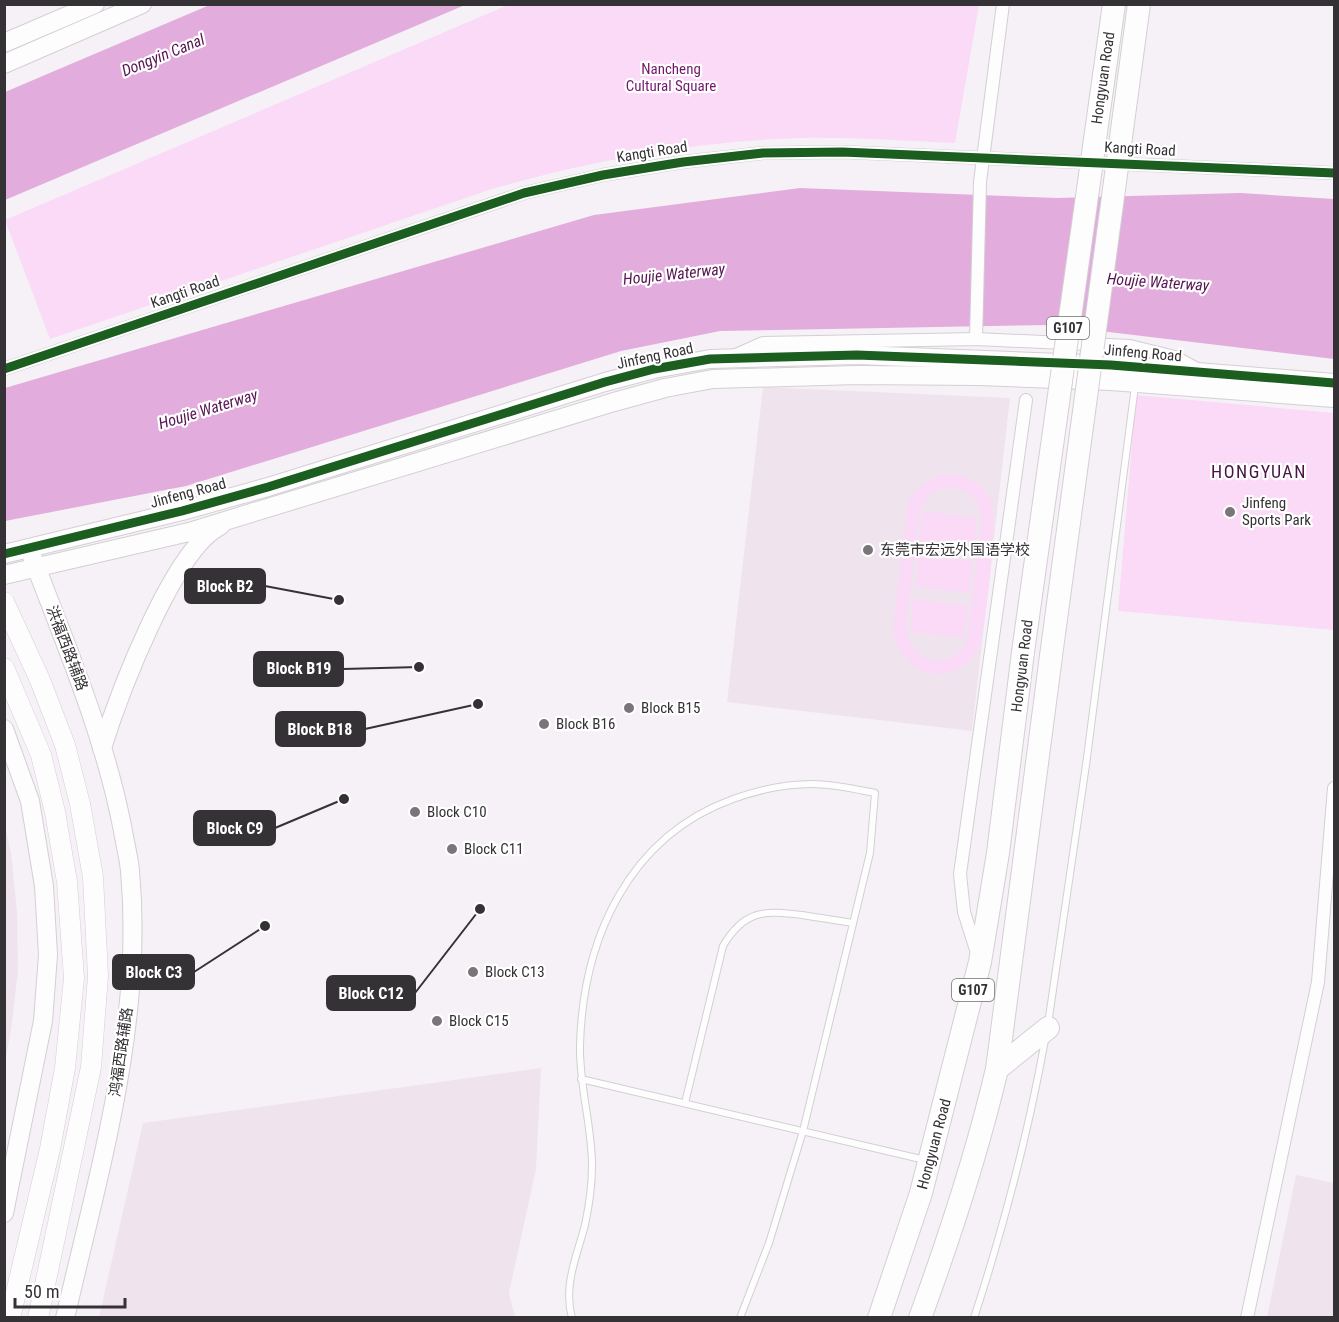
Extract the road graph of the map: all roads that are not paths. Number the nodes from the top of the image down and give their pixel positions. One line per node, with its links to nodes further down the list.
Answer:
1 (95, 4): 6 (street)
2 (142, 4): 7 (street)
3 (1003, 4): 8 (street)
4 (1114, 4): 29 (highway, Hongyuan Road / G107, bridge)
5 (1139, 4): 31 (highway, Hongyuan Road / G107, bridge)
6 (4, 43)
7 (4, 64)
8 (984, 158): 9 (street, Kangti Road); 10 (street); 12 (street, Kangti Road)
9 (1335, 173)
10 (976, 339): 11 (street); 13 (street)
11 (730, 358): 14 (street, Jinfeng Road); 19 (street, Jinfeng Road)
12 (4, 369)
13 (1204, 373): 14 (street, Jinfeng Road); 15 (street, Jinfeng Road)
14 (1136, 375): 16 (street, Jinfeng Road); 18 (street, Jinfeng Road); 30 (lane)
15 (1335, 383)
16 (1335, 398)
17 (1026, 400): 29 (street)
18 (238, 518): 21 (street, Jinfeng Road); 26 (street)
19 (29, 548): 20 (street, Jinfeng Road); 21 (street, 洪福西路辅路)
20 (4, 554)
21 (36, 567): 22 (street, Jinfeng Road); 26 (street, 洪福西路辅路)
22 (4, 575)
23 (4, 602): 38 (main road)
24 (4, 668): 37 (main road)
25 (4, 729): 36 (street)
26 (102, 748): 39 (street, 鸿福西路辅路)
27 (1335, 788): 45 (street)
28 (853, 923): 32 (lane); 33 (lane); 34 (lane)
29 (980, 962): 35 (highway, Hongyuan Road / G107)
30 (1048, 1028): 31 (highway); 44 (lane)
31 (997, 1069): 43 (highway, Hongyuan Road / G107)
32 (581, 1079): 33 (lane); 40 (lane)
33 (685, 1103): 34 (lane)
34 (803, 1131): 35 (lane); 41 (lane)
35 (929, 1161): 42 (highway, Hongyuan Road / G107)
36 (4, 1213)
37 (10, 1317)
38 (38, 1317)
39 (66, 1317)
40 (572, 1317)
41 (740, 1317)
42 (879, 1317)
43 (920, 1317)
44 (974, 1317)
45 (1247, 1317)

